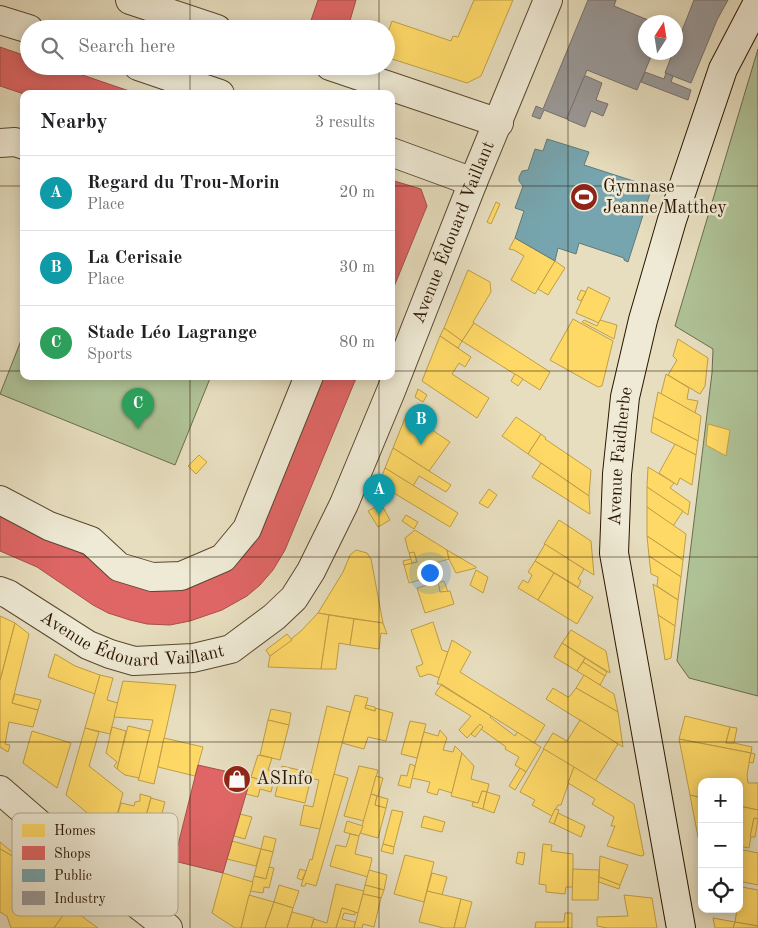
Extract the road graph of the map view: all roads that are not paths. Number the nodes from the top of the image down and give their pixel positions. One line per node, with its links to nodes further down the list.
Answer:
1 (130, 0): 5 (street)
2 (548, 0): 10 (street, Avenue Édouard Vaillant)
3 (758, 2): 22 (street, Avenue Faidherbe)
4 (0, 20): 6 (street)
5 (190, 20)
6 (20, 27)
7 (163, 75): 9 (street)
8 (357, 75): 10 (street)
9 (205, 90)
10 (499, 123): 14 (street, Avenue Édouard Vaillant)
11 (0, 143): 12 (street)
12 (20, 144)
13 (395, 153): 14 (street)
14 (473, 182): 17 (street, Avenue Édouard Vaillant)
15 (307, 380): 16 (street)
16 (0, 500)
17 (0, 591)
18 (0, 790): 19 (street)
19 (27, 813)
20 (153, 916): 21 (street)
21 (168, 928)
22 (681, 928)

